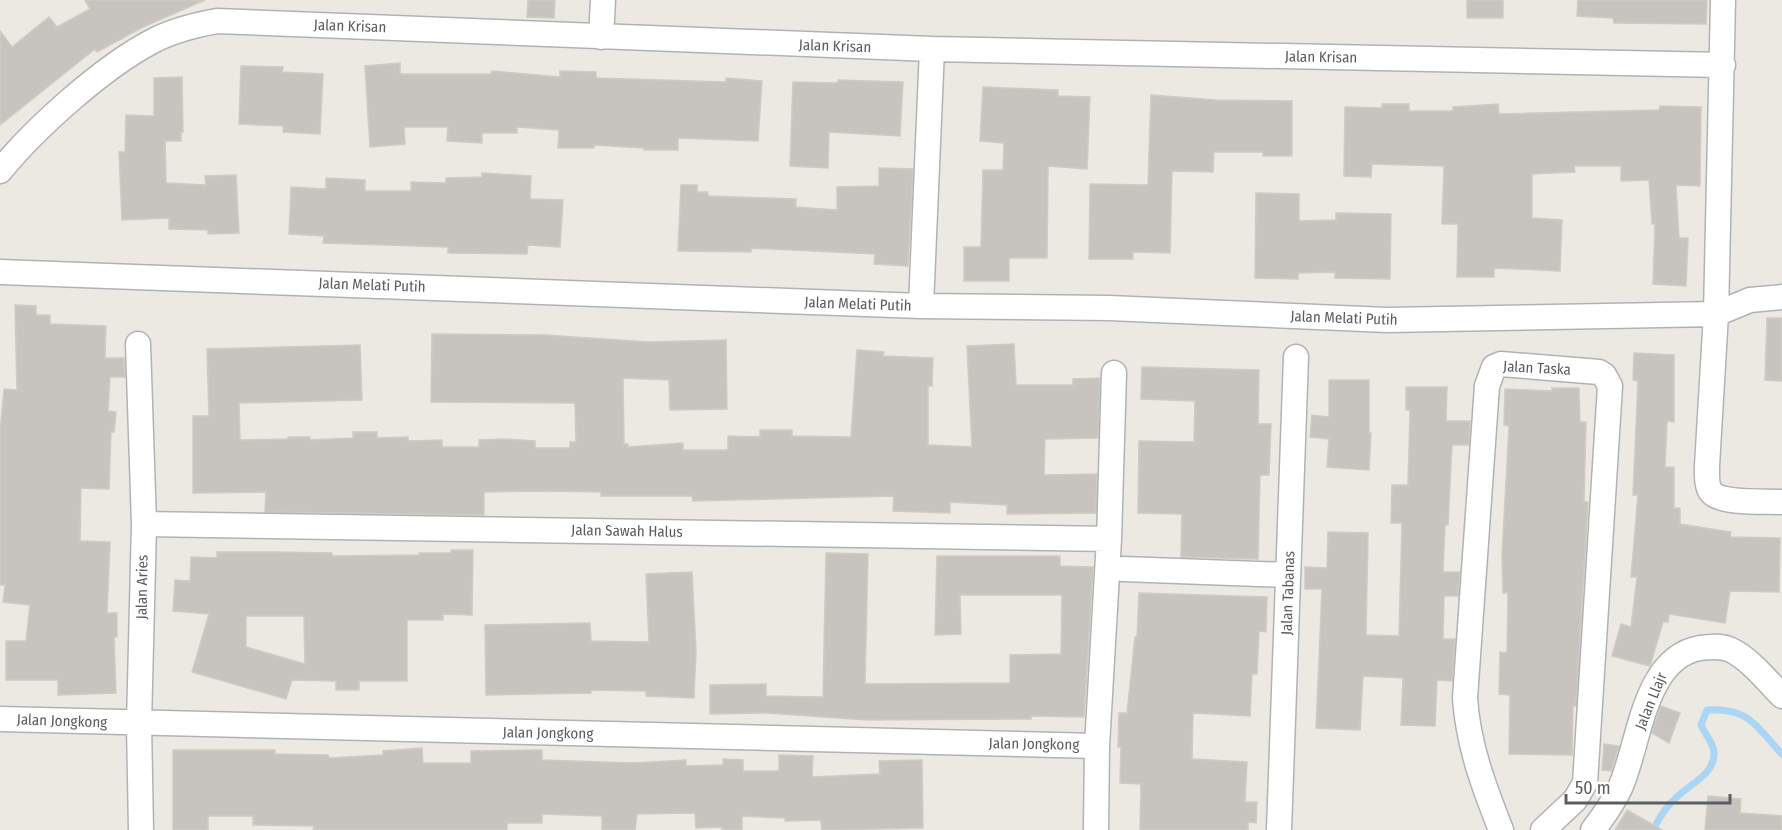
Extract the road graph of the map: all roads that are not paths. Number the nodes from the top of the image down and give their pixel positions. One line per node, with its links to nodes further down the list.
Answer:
1 (603, 0): 3 (street)
2 (1724, 0): 5 (street)
3 (601, 36): 4 (street, Jalan Krisan); 6 (street, Jalan Krisan)
4 (932, 49): 5 (street, Jalan Krisan); 9 (street)
5 (1723, 65): 10 (street)
6 (0, 171)
7 (0, 272): 9 (street, Jalan Melati Putih)
8 (1782, 297): 10 (street)
9 (921, 306): 10 (street, Jalan Melati Putih)
10 (1716, 314): 14 (street)
11 (138, 344): 15 (street, Jalan Aries)
12 (1296, 357): 18 (street, Jalan Tabanas)
13 (1114, 373): 16 (street)
14 (1782, 502)
15 (144, 524): 16 (street, Jalan Sawah Halus); 21 (street, Jalan Aries)
16 (1109, 539): 22 (street)
17 (1123, 570): 18 (street)
18 (1288, 575): 25 (street, Jalan Tabanas)
19 (1782, 696): 28 (street, Jalan Llajr)
20 (0, 719): 21 (street, Jalan Jongkong)
21 (139, 724): 22 (street, Jalan Jongkong); 23 (street, Jalan Aries)
22 (1097, 746): 24 (street)
23 (141, 830)
24 (1096, 830)
25 (1279, 830)
26 (1501, 830): 27 (street, Jalan Taska)
27 (1543, 830)
28 (1593, 830)

